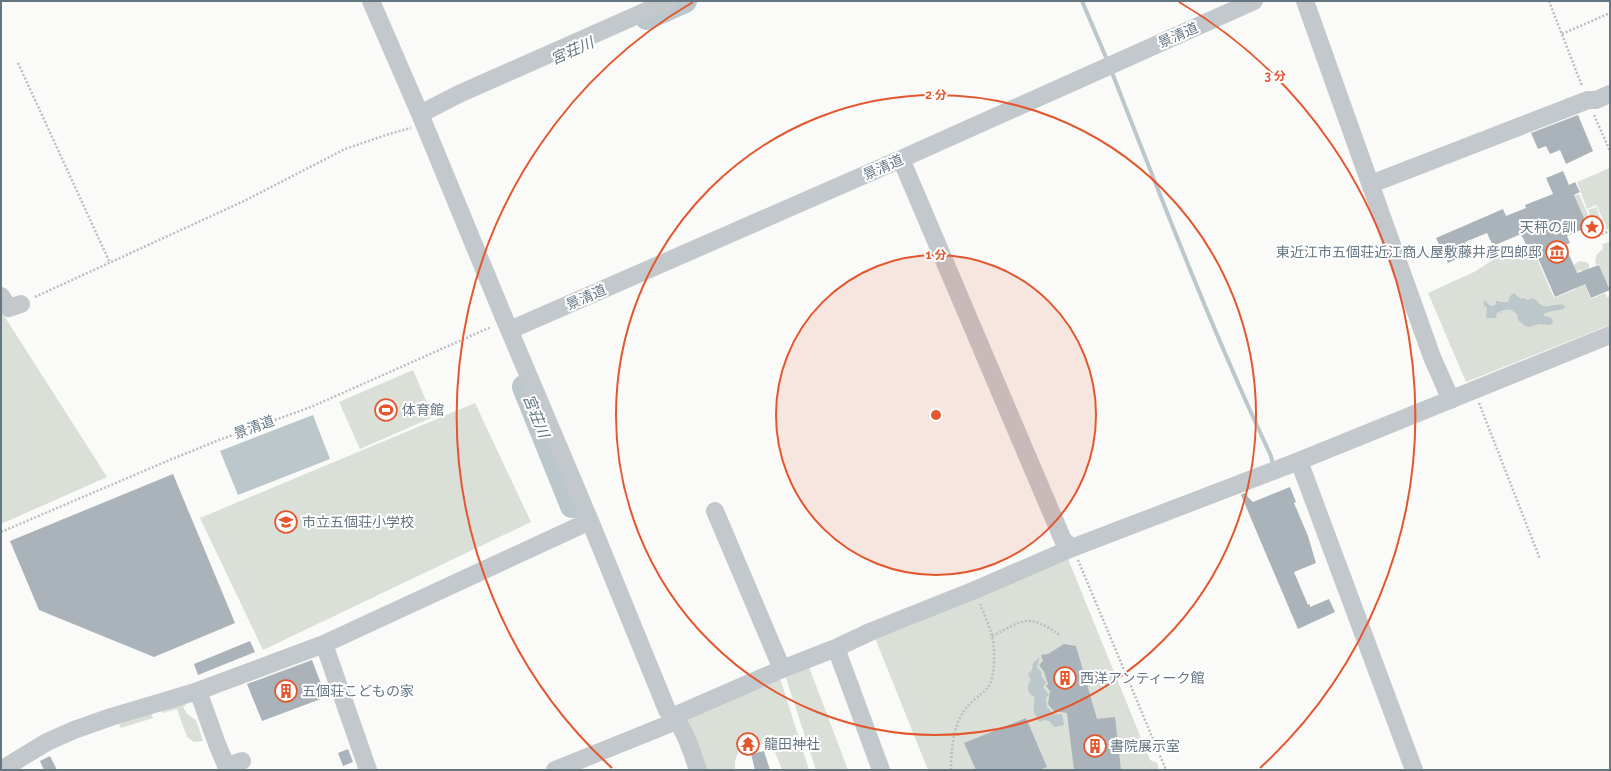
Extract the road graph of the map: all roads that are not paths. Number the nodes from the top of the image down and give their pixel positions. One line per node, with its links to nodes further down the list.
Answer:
1 (371, 1): 6 (street)
2 (669, 1): 6 (street)
3 (1254, 1): 7 (street, 景清道)
4 (1305, 1): 8 (street)
5 (1610, 94): 8 (street)
6 (422, 120): 11 (street)
7 (901, 159): 11 (street, 景清道); 17 (street)
8 (1371, 184): 13 (street)
9 (1, 296): 10 (street)
10 (21, 304)
11 (507, 325): 16 (street)
12 (1610, 335): 13 (street)
13 (1451, 400): 14 (street)
14 (1299, 461): 17 (street); 29 (street)
15 (715, 510): 20 (street)
16 (590, 521): 18 (street); 22 (street)
17 (1072, 548): 19 (street)
18 (324, 644): 21 (street); 25 (street)
19 (836, 648): 20 (street); 28 (street)
20 (782, 669): 22 (street)
21 (198, 691): 23 (street); 24 (street)
22 (674, 716): 26 (street); 27 (street)
23 (5, 764)
24 (232, 766)
25 (368, 770)
26 (555, 770)
27 (698, 770)
28 (881, 770)
29 (1414, 770)

